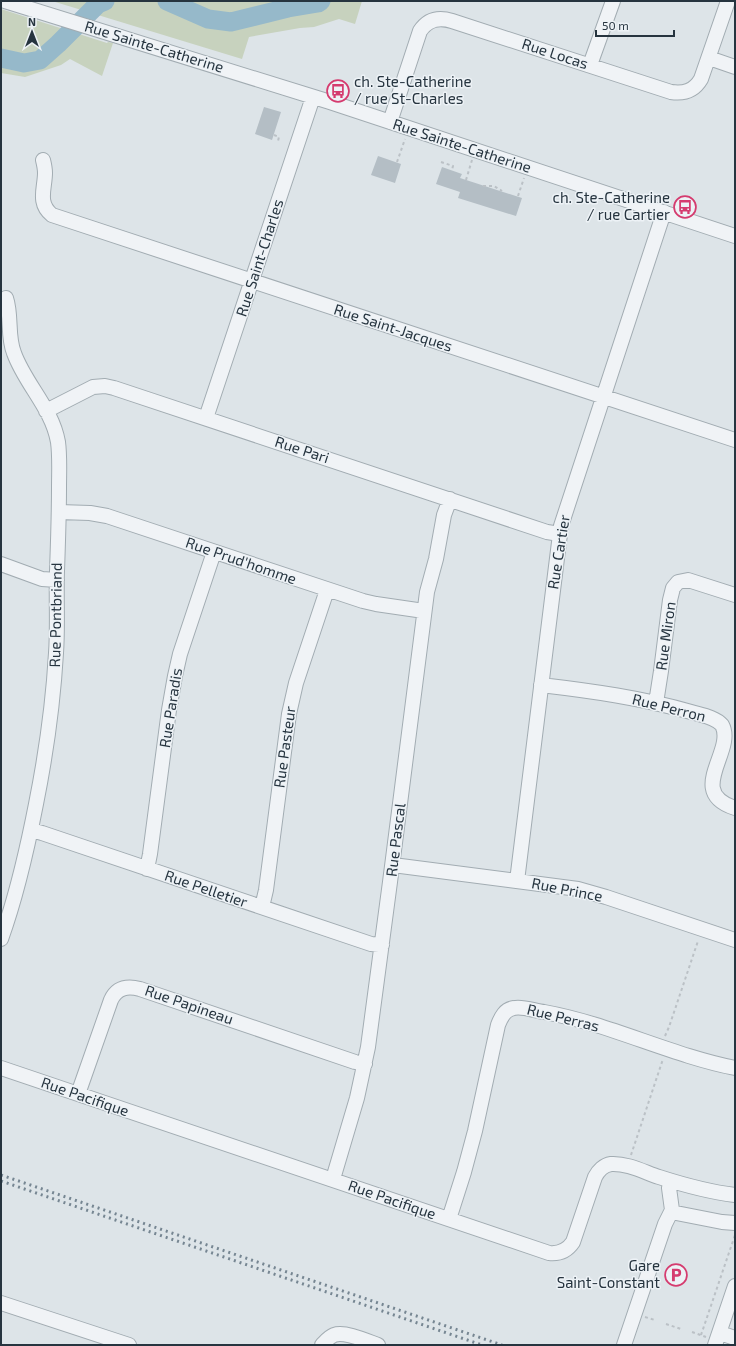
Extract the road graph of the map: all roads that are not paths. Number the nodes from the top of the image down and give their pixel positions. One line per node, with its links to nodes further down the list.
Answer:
1 (5, 1): 7 (street, Rue Sainte-Catherine)
2 (612, 1): 5 (street)
3 (728, 1): 4 (street, Rue Locas)
4 (709, 58): 5 (street, Rue Locas); 6 (street)
5 (590, 66): 8 (street, Rue Locas)
6 (735, 67)
7 (314, 97): 8 (street, Rue Sainte-Catherine); 12 (street, Rue Saint-Charles)
8 (390, 122): 10 (street, Rue Sainte-Catherine)
9 (43, 160): 12 (street, Rue Saint-Jacques)
10 (664, 212): 11 (street, Rue Sainte-Catherine); 14 (street, Rue Cartier)
11 (735, 236)
12 (252, 281): 14 (street, Rue Saint-Jacques); 16 (street, Rue Saint-Charles)
13 (6, 298): 15 (street, Rue Pontbriand)
14 (603, 397): 17 (street, Rue Saint-Jacques); 20 (street, Rue Cartier)
15 (46, 411): 16 (street, Rue Pari); 19 (street, Rue Pontbriand)
16 (206, 418): 18 (street, Rue Pari)
17 (735, 440)
18 (450, 499): 20 (street, Rue Pari); 26 (street, Rue Pascal)
19 (59, 512): 21 (street, Rue Prud'homme); 23 (street, Rue Pontbriand)
20 (560, 534): 27 (street, Rue Cartier)
21 (214, 552): 24 (street, Rue Prud'homme); 32 (street, Rue Paradis)
22 (1, 564): 23 (street)
23 (56, 580): 30 (street, Rue Pontbriand)
24 (327, 590): 26 (street, Rue Prud'homme); 34 (street, Rue Pasteur)
25 (735, 595): 28 (street, Rue Miron)
26 (424, 611): 31 (street, Rue Pascal)
27 (541, 685): 28 (street, Rue Perron); 33 (street, Rue Cartier)
28 (656, 703): 29 (street, Rue Perron)
29 (735, 808)
30 (31, 830): 32 (street, Rue Pelletier); 35 (street, Rue Pontbriand)
31 (393, 865): 33 (street, Rue Prince); 37 (street, Rue Pascal)
32 (147, 869): 34 (street, Rue Pelletier)
33 (517, 881): 36 (street, Rue Prince)
34 (262, 907): 37 (street, Rue Pelletier)
35 (1, 939)
36 (735, 940)
37 (382, 945): 38 (street, Rue Pascal)
38 (365, 1064): 41 (street, Rue Papineau); 42 (street, Rue Pascal)
39 (1, 1068): 41 (street, Rue Pacifique)
40 (735, 1068): 46 (street, Rue Perras)
41 (78, 1094): 42 (street, Rue Pacifique)
42 (333, 1179): 46 (street, Rue Pacifique)
43 (671, 1181): 44 (street, Rue Pacifique); 45 (street); 46 (street, Rue Pacifique)
44 (735, 1195)
45 (671, 1212): 47 (street); 55 (street)
46 (449, 1220)
47 (735, 1223)
48 (735, 1286): 51 (street)
49 (1, 1303): 52 (street)
50 (735, 1338): 51 (street)
51 (715, 1339)
52 (128, 1345)
53 (322, 1345): 54 (street)
54 (378, 1345)
55 (624, 1345)

